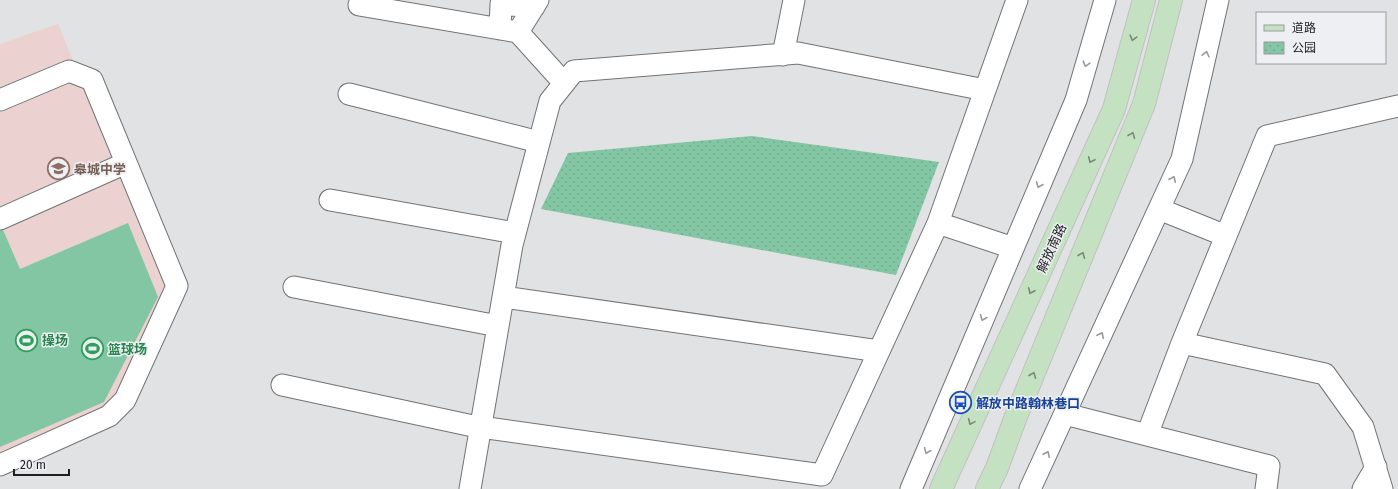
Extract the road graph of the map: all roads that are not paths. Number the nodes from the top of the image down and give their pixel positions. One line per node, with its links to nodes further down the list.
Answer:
1 (794, 0): 10 (street)
2 (1017, 0): 12 (street)
3 (1105, 0): 24 (street, one-way to 24)
4 (1144, 0): 38 (main road, 解放南路, one-way to 38)
5 (1171, 0): 39 (main road, one-way to 5)
6 (1218, 0): 19 (street, one-way to 6)
7 (536, 3): 9 (street); 9 (street)
8 (359, 5): 9 (street)
9 (509, 31): 11 (street)
10 (783, 55): 11 (street); 12 (street)
11 (564, 83): 16 (street)
12 (986, 90): 21 (street)
13 (349, 94): 16 (street)
14 (0, 100): 17 (street)
15 (1398, 106): 23 (street)
16 (539, 142): 22 (street)
17 (126, 163): 20 (street); 34 (street)
18 (330, 200): 22 (street)
19 (1159, 209): 23 (street); 31 (street, one-way to 19)
20 (0, 219)
21 (938, 223): 24 (street); 29 (street)
22 (515, 232): 26 (street)
23 (1226, 236): 28 (street)
24 (1013, 248): 37 (street, one-way to 37)
25 (294, 287): 27 (street)
26 (503, 297): 27 (street); 29 (street)
27 (498, 326): 32 (street)
28 (1182, 343): 33 (street); 35 (street)
29 (879, 351): 32 (street)
30 (282, 385): 32 (street)
31 (1065, 414): 33 (street); 40 (street, one-way to 31)
32 (480, 427): 36 (street)
33 (1147, 435): 41 (street)
34 (0, 465)
35 (1376, 467): 42 (street); 43 (street)
36 (470, 489)
37 (911, 489)
38 (941, 489)
39 (987, 489)
40 (1030, 489)
41 (1266, 489)
42 (1362, 489)
43 (1382, 489)

